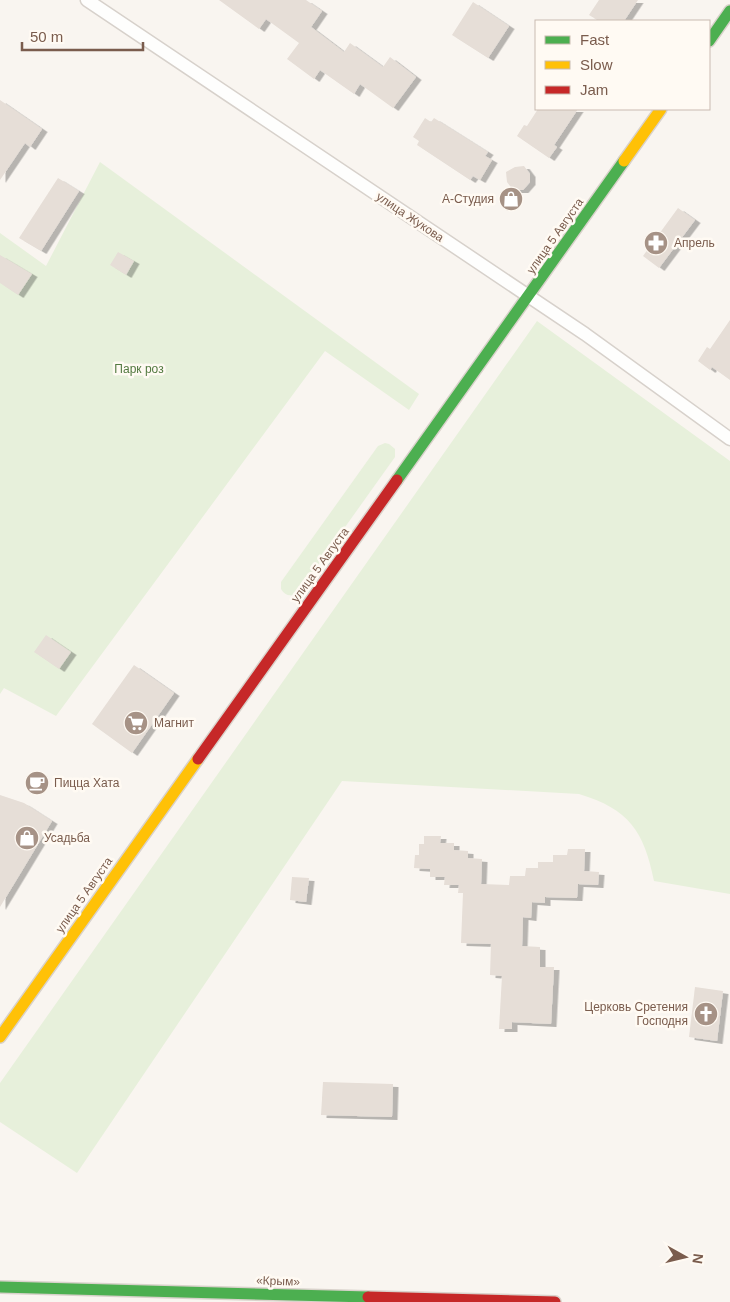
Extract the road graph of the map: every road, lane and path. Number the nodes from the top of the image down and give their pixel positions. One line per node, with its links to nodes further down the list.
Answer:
1 (87, 0): 5 (street, улица Жукова)
2 (730, 11): 3 (main road)
3 (710, 40)
4 (660, 110): 5 (main road, улица 5 Августа)
5 (528, 296): 6 (street, улица Жукова); 7 (main road, улица 5 Августа)
6 (730, 439)
7 (0, 1037)
8 (3, 1286): 11 (main road, «Крым»)
9 (0, 1296): 10 (main road)
10 (225, 1302)
11 (555, 1302)

